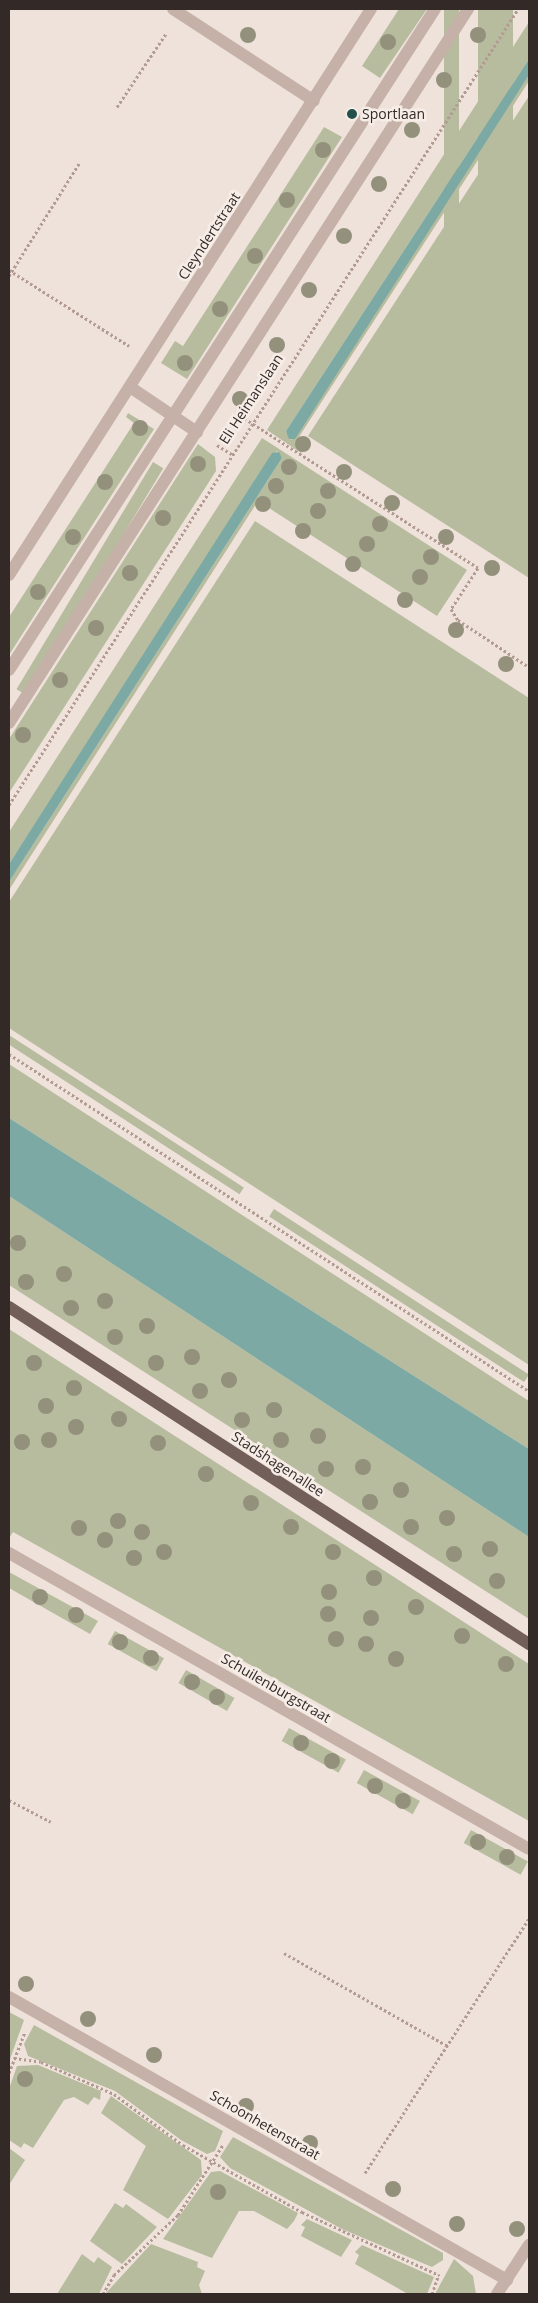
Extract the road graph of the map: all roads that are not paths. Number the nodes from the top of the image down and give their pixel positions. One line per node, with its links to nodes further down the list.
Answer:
1 (371, 9): 5 (street, Cleyndertstraat)
2 (435, 9): 7 (street)
3 (468, 9): 8 (street, Eli Heimanslaan)
4 (176, 11): 5 (street)
5 (314, 101): 6 (street, Cleyndertstraat)
6 (130, 387): 7 (street); 9 (street, Cleyndertstraat)
7 (172, 416): 8 (street); 10 (street)
8 (197, 432): 11 (street, Eli Heimanslaan)
9 (9, 575)
10 (9, 670)
11 (9, 722)
12 (10, 1308): 14 (main road, Stadshagenallee)
13 (9, 1553): 15 (street, Schuilenburgstraat)
14 (529, 1644)
15 (529, 1849)
16 (9, 1997): 18 (street, Schoonhetenstraat)
17 (529, 2245): 18 (street)
18 (506, 2280): 19 (street)
19 (497, 2294)

